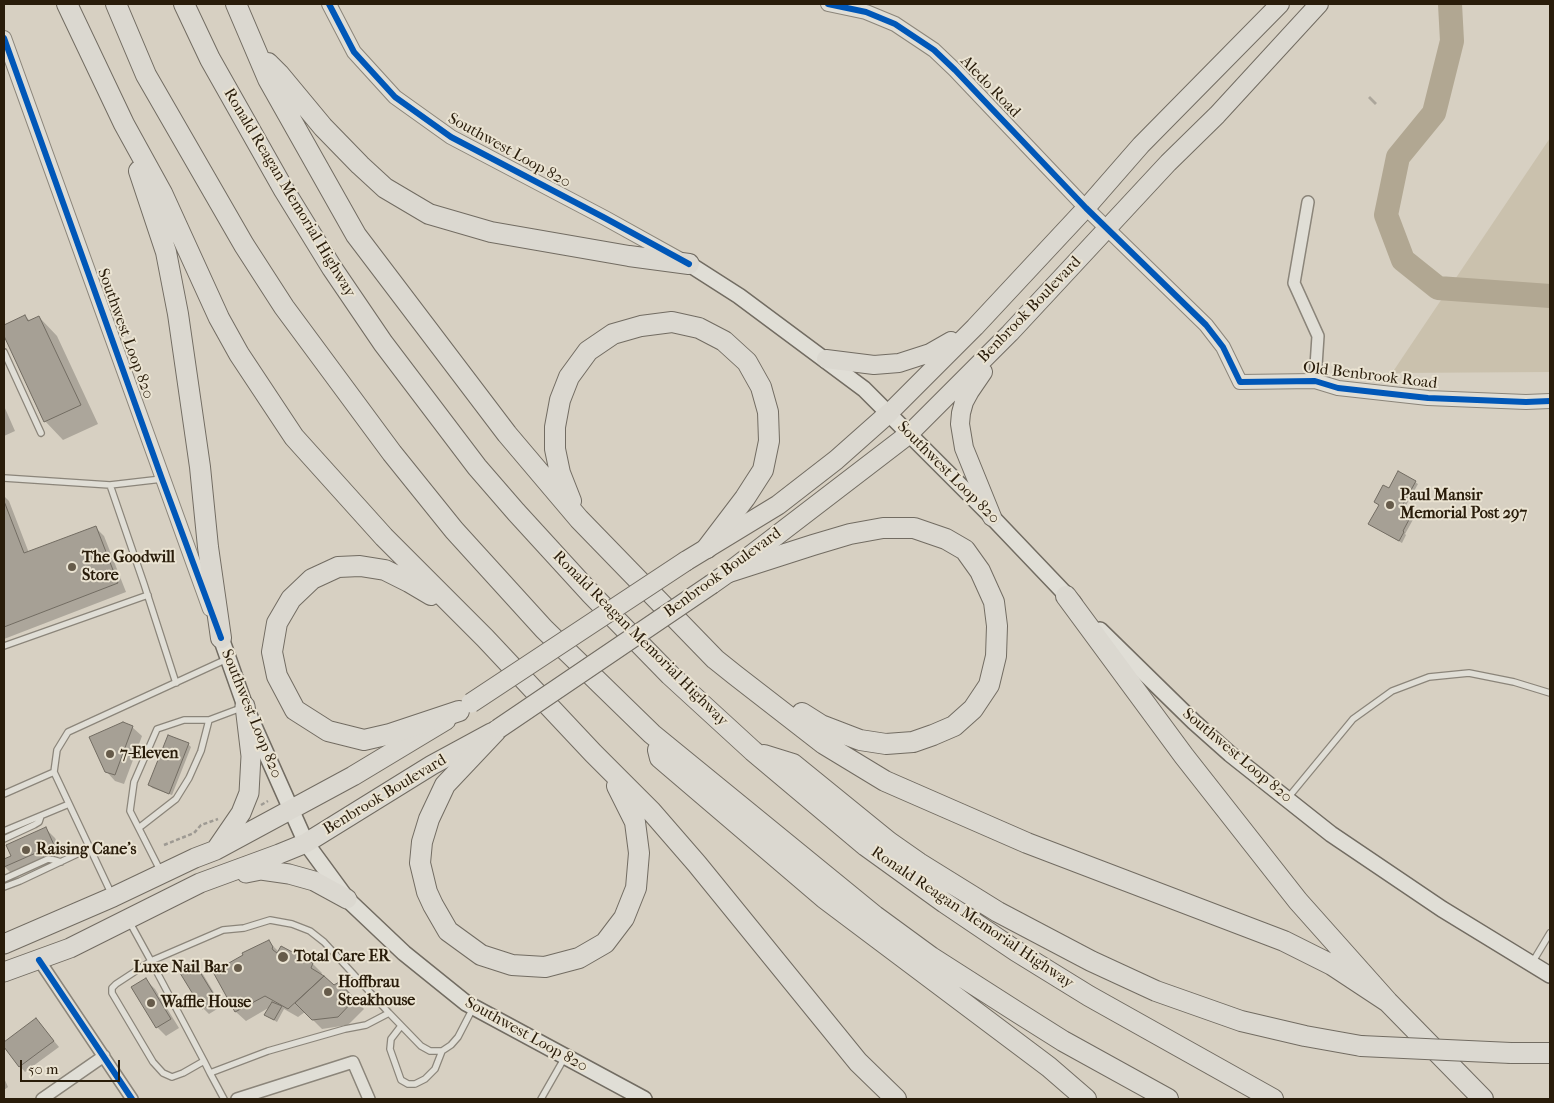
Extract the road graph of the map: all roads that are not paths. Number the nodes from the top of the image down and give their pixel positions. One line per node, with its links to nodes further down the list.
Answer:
1 (116, 4): 45 (highway)
2 (184, 4): 46 (highway, Ronald Reagan Memorial Highway)
3 (236, 4): 10 (highway)
4 (329, 4): 15 (street, Southwest Loop 820)
5 (828, 4): 13 (street, Aledo Road)
6 (1280, 4): 13 (main road, Benbrook Boulevard)
7 (1319, 4): 14 (main road, Benbrook Boulevard)
8 (69, 8): 11 (highway)
9 (4, 38): 26 (street, Southwest Loop 820)
10 (258, 53): 15 (highway); 29 (highway)
11 (124, 124): 34 (highway); 35 (highway)
12 (1308, 202): 20 (street)
13 (1086, 208): 14 (street, Aledo Road); 16 (main road, Benbrook Boulevard)
14 (1108, 229): 17 (main road, Benbrook Boulevard); 20 (street, Old Benbrook Road)
15 (689, 264): 19 (main road, Southwest Loop 820)
16 (975, 327): 19 (main road); 22 (main road, Benbrook Boulevard)
17 (1010, 333): 24 (main road, Benbrook Boulevard); 28 (main road)
18 (4, 352): 23 (lane)
19 (826, 359): 22 (main road, Southwest Loop 820)
20 (1315, 381): 21 (street, Old Benbrook Road)
21 (1550, 401)
22 (889, 413): 24 (main road, Southwest Loop 820); 30 (highway, Benbrook Boulevard)
23 (41, 434)
24 (909, 434): 28 (main road, Southwest Loop 820); 31 (highway, Benbrook Boulevard)
25 (4, 478): 27 (lane)
26 (162, 479): 27 (lane); 35 (street, Southwest Loop 820)
27 (110, 485): 32 (lane)
28 (992, 517): 33 (main road, Southwest Loop 820)
29 (579, 519): 30 (highway); 38 (highway)
30 (707, 548): 42 (highway, Benbrook Boulevard, bridge)
31 (729, 572): 38 (highway); 44 (highway, Benbrook Boulevard, bridge)
32 (148, 595): 36 (lane); 39 (lane)
33 (1066, 596): 50 (main road, Southwest Loop 820); 75 (highway)
34 (451, 605): 42 (highway); 47 (highway)
35 (221, 638): 37 (main road, Southwest Loop 820)
36 (4, 646)
37 (228, 659): 39 (lane); 41 (main road, Southwest Loop 820)
38 (735, 675): 75 (highway)
39 (176, 683): 48 (lane)
40 (1550, 693): 50 (lane)
41 (245, 706): 43 (lane); 52 (main road, Southwest Loop 820); 59 (highway)
42 (465, 707): 52 (highway, Benbrook Boulevard)
43 (209, 720): 54 (lane); 54 (lane)
44 (497, 730): 47 (highway); 57 (highway, Benbrook Boulevard)
45 (652, 734): 93 (highway); 94 (highway)
46 (753, 751): 80 (highway, bridge); 95 (highway, Ronald Reagan Memorial Highway)
47 (610, 770): 92 (highway)
48 (54, 772): 49 (lane); 51 (lane)
49 (4, 794)
50 (1287, 800): 72 (main road, Southwest Loop 820)
51 (69, 804): 53 (lane); 58 (lane)
52 (290, 810): 57 (main road, Southwest Loop 820); 59 (highway, Benbrook Boulevard)
53 (41, 816): 55 (lane); 56 (lane)
54 (140, 827): 61 (lane)
55 (4, 831)
56 (4, 839)
57 (306, 842): 63 (highway, Benbrook Boulevard); 66 (main road, Southwest Loop 820)
58 (90, 848): 60 (lane); 65 (lane)
59 (216, 850): 61 (highway, Benbrook Boulevard)
60 (61, 862): 62 (lane); 64 (lane)
61 (162, 874): 65 (highway, Benbrook Boulevard)
62 (4, 879)
63 (200, 882): 66 (highway); 67 (highway, Benbrook Boulevard)
64 (4, 887)
65 (112, 897): 69 (highway, Benbrook Boulevard)
66 (347, 899): 76 (main road, Southwest Loop 820)
67 (128, 919): 70 (highway, Benbrook Boulevard); 71 (lane)
68 (1550, 933): 72 (lane)
69 (4, 944)
70 (39, 960): 73 (highway, Benbrook Boulevard); 81 (street)
71 (151, 961): 77 (lane); 83 (lane); 83 (lane)
72 (1532, 964): 74 (main road, Southwest Loop 820)
73 (4, 972)
74 (1550, 975)
75 (1388, 1002): 96 (highway)
76 (474, 1007): 79 (lane); 82 (main road, Southwest Loop 820)
77 (388, 1013): 78 (lane); 84 (lane)
78 (401, 1026): 79 (lane); 79 (lane)
79 (442, 1051)
80 (1550, 1053)
81 (104, 1056): 85 (street); 86 (street)
82 (565, 1057): 90 (lane); 91 (main road, Southwest Loop 820)
83 (204, 1061): 84 (lane)
84 (210, 1073): 87 (lane)
85 (42, 1099)
86 (132, 1099)
87 (224, 1099)
88 (236, 1099): 89 (street)
89 (369, 1099)
90 (540, 1099)
91 (644, 1099)
92 (896, 1099)
93 (1086, 1099)
94 (1168, 1099)
95 (1273, 1099)
96 (1483, 1099)

